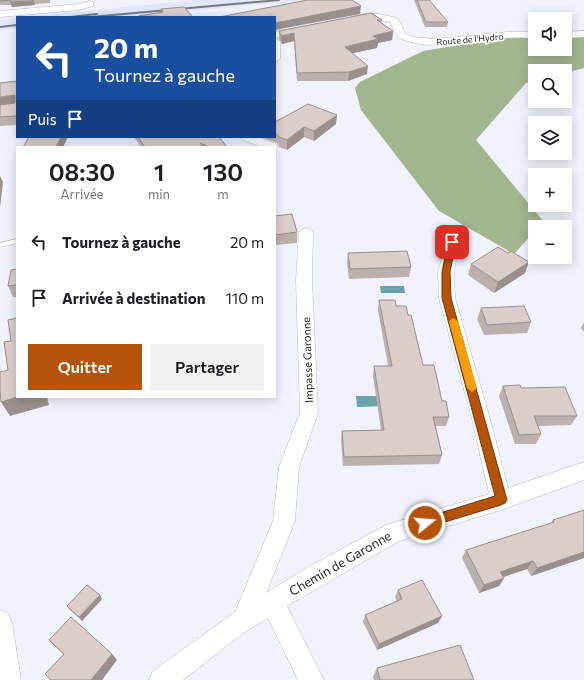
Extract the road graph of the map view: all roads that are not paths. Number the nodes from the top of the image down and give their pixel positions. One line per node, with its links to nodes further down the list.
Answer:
1 (90, 4): 2 (street)
2 (0, 14)
3 (341, 22): 7 (street, Route de l'Hydro)
4 (312, 28): 6 (street)
5 (584, 34): 8 (street)
6 (276, 35)
7 (528, 35)
8 (572, 35)
9 (250, 138): 10 (street)
10 (270, 146)
11 (306, 233): 18 (street, Impasse Garonne)
12 (16, 241): 14 (lane)
13 (452, 242): 16 (street)
14 (0, 245)
15 (584, 471): 16 (street, Chemin de Garonne)
16 (501, 500): 17 (street, Chemin de Garonne)
17 (272, 602): 18 (street, Chemin de Garonne); 22 (street)
18 (243, 620): 21 (street, Chemin de Garonne)
19 (0, 622): 20 (street)
20 (8, 680)
21 (162, 680)
22 (311, 680)

